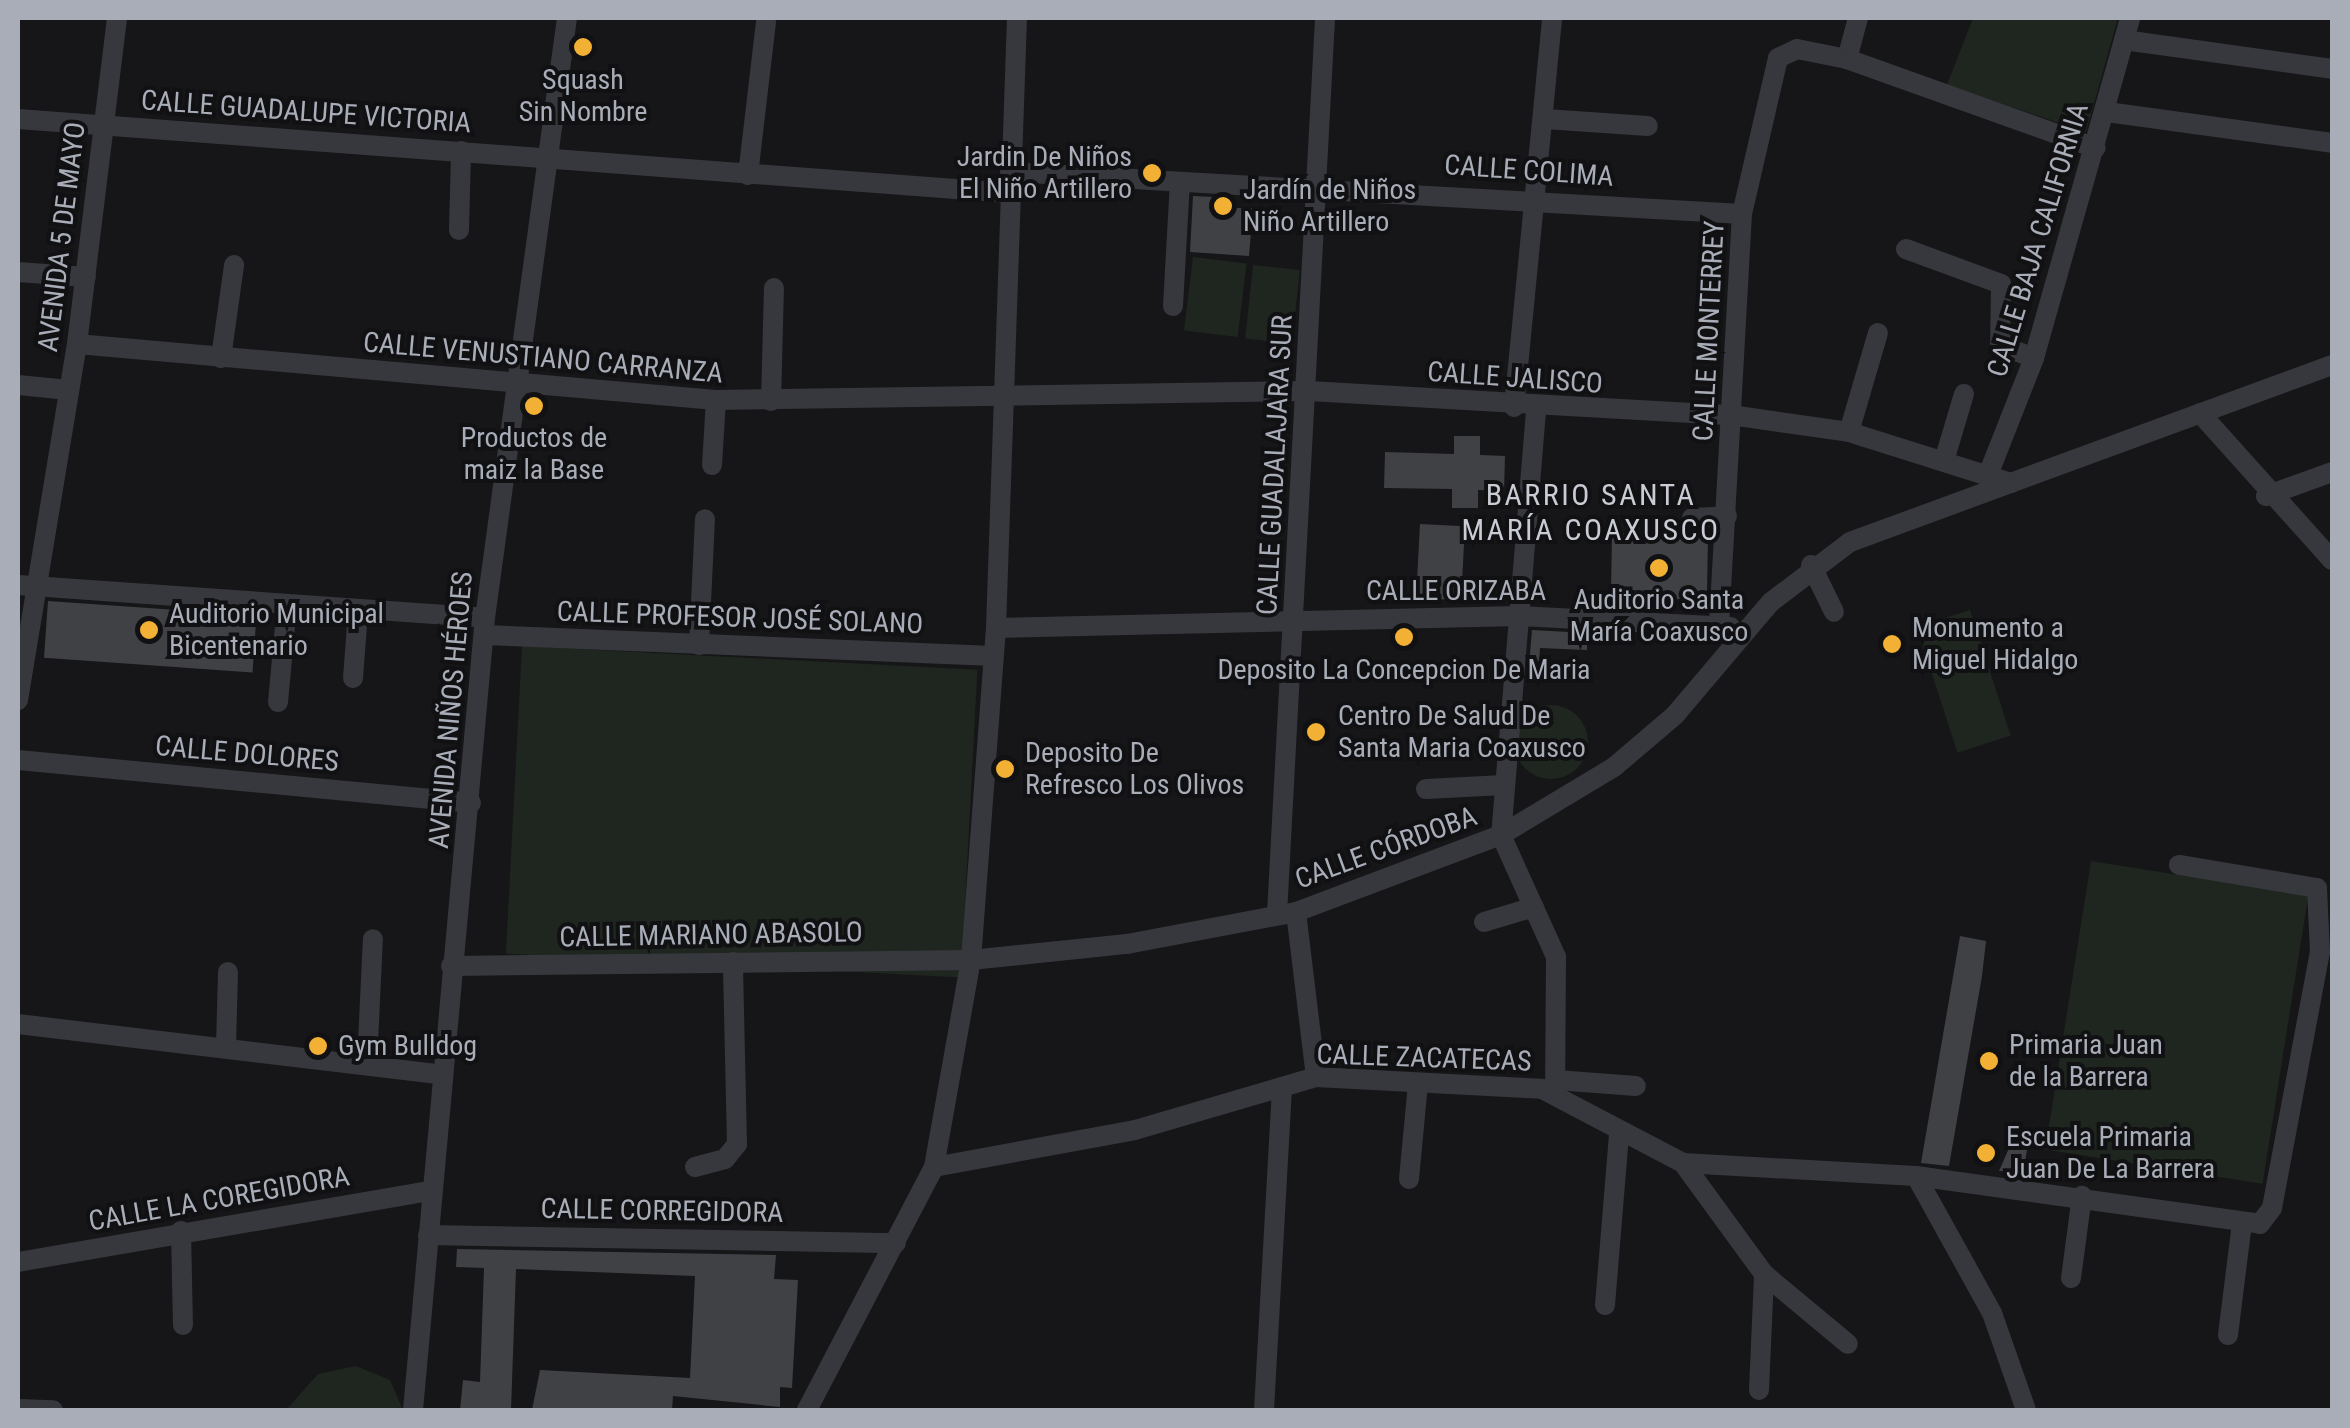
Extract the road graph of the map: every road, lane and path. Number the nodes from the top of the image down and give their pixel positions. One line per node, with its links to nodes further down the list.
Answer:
1 (117, 18): 15 (street, AVENIDA 5 DE MAYO)
2 (567, 18): 20 (street, AVENIDA NIÑOS HÉROES)
3 (1017, 18): 22 (street)
4 (1325, 18): 24 (street, CALLE GUADALAJARA SUR)
5 (1552, 18): 14 (street)
6 (1858, 18): 10 (street)
7 (2130, 18): 9 (street, CALLE BAJA CALIFORNIA)
8 (766, 22): 21 (street)
9 (2124, 40): 11 (street); 12 (street, CALLE BAJA CALIFORNIA)
10 (1846, 59): 18 (street); 26 (street, CALLE MONTERREY)
11 (2332, 69)
12 (2106, 112): 17 (street); 18 (street, CALLE BAJA CALIFORNIA)
13 (18, 119): 15 (street, CALLE GUADALUPE VICTORIA)
14 (1544, 119): 16 (street); 25 (street)
15 (103, 126): 19 (street, CALLE GUADALUPE VICTORIA); 31 (street, AVENIDA 5 DE MAYO)
16 (1648, 126)
17 (2332, 143)
18 (2096, 148): 37 (street, CALLE BAJA CALIFORNIA)
19 (462, 151): 20 (street, CALLE GUADALUPE VICTORIA); 27 (street)
20 (552, 156): 21 (street, CALLE GUADALUPE VICTORIA); 40 (street, AVENIDA NIÑOS HÉROES)
21 (748, 175): 22 (street, CALLE GUADALUPE VICTORIA)
22 (1009, 182): 23 (street, CALLE GUADALUPE VICTORIA); 46 (street)
23 (1180, 182): 24 (street, CALLE GUADALUPE VICTORIA); 33 (street)
24 (1313, 187): 25 (street, CALLE COLIMA); 42 (street, CALLE GUADALAJARA SUR)
25 (1538, 197): 26 (street, CALLE COLIMA); 47 (street)
26 (1742, 214): 50 (street, CALLE MONTERREY)
27 (459, 230)
28 (1906, 249): 37 (street)
29 (234, 265): 36 (street)
30 (18, 272): 31 (street)
31 (86, 276): 35 (street, AVENIDA 5 DE MAYO)
32 (774, 288): 45 (street)
33 (1174, 306)
34 (1878, 333): 51 (street)
35 (77, 344): 36 (street, CALLE VENUSTIANO CARRANZA); 41 (street, AVENIDA 5 DE MAYO)
36 (221, 358): 40 (street, CALLE VENUSTIANO CARRANZA)
37 (2034, 358): 55 (street, CALLE BAJA CALIFORNIA)
38 (2332, 365): 49 (street)
39 (18, 385): 41 (street)
40 (516, 385): 44 (street, CALLE VENUSTIANO CARRANZA); 70 (street, AVENIDA NIÑOS HÉROES)
41 (70, 390): 63 (street, AVENIDA 5 DE MAYO)
42 (1310, 391): 46 (street, CALLE JALISCO); 47 (street, CALLE JALISCO); 68 (street, CALLE GUADALAJARA SUR)
43 (1964, 394): 52 (street)
44 (716, 400): 45 (street, CALLE VENUSTIANO CARRANZA); 53 (street)
45 (771, 401): 46 (street, CALLE VENUSTIANO CARRANZA)
46 (1006, 402): 71 (street)
47 (1514, 407): 48 (street, CALLE JALISCO)
48 (1536, 411): 50 (street, CALLE JALISCO); 67 (street)
49 (2200, 412): 56 (street); 57 (street)
50 (1732, 415): 51 (street, CALLE JALISCO); 58 (street, CALLE MONTERREY)
51 (1849, 432): 52 (street, CALLE JALISCO)
52 (1944, 461): 55 (street, CALLE JALISCO)
53 (712, 466)
54 (2332, 472): 57 (street)
55 (1988, 476): 56 (street, CALLE JALISCO)
56 (2011, 482): 62 (street)
57 (2266, 496): 61 (street)
58 (1728, 516): 59 (street); 69 (street, CALLE MONTERREY)
59 (1692, 518)
60 (704, 519): 73 (street)
61 (2332, 560)
62 (1811, 565): 66 (street); 72 (street)
63 (26, 585): 64 (street, CALLE PROFESOR JOSÉ SOLANO); 76 (street, AVENIDA 5 DE MAYO)
64 (287, 605): 65 (street, CALLE PROFESOR JOSÉ SOLANO); 77 (street)
65 (358, 611): 70 (street, CALLE PROFESOR JOSÉ SOLANO); 75 (street)
66 (1834, 612)
67 (1518, 616): 68 (street, CALLE ORIZABA); 69 (street, CALLE ORIZABA); 79 (street)
68 (1295, 620): 71 (street, CALLE ORIZABA); 85 (street, CALLE GUADALAJARA SUR)
69 (1719, 625): 72 (street, CALLE ORIZABA)
70 (484, 626): 73 (street, CALLE PROFESOR JOSÉ SOLANO); 81 (street, AVENIDA NIÑOS HÉROES)
71 (996, 628): 74 (street)
72 (1743, 628): 82 (street, CALLE CÓRDOBA)
73 (700, 645): 74 (street, CALLE PROFESOR JOSÉ SOLANO)
74 (994, 656): 89 (street)
75 (353, 678)
76 (18, 700)
77 (278, 702)
78 (18, 760): 81 (street, CALLE DOLORES)
79 (1504, 785): 80 (street); 82 (street)
80 (1426, 789)
81 (471, 802): 91 (street, AVENIDA NIÑOS HÉROES)
82 (1502, 836): 84 (street); 85 (street, CALLE CÓRDOBA)
83 (2179, 866): 88 (street)
84 (1534, 907): 86 (street); 99 (street)
85 (1286, 913): 89 (street, CALLE CÓRDOBA); 97 (street, CALLE GUADALAJARA SUR)
86 (1484, 922)
87 (373, 939): 95 (street)
88 (2326, 949): 110 (street)
89 (971, 960): 90 (street, CALLE MARIANO ABASOLO); 105 (street)
90 (733, 962): 91 (street, CALLE MARIANO ABASOLO); 104 (street)
91 (451, 966): 96 (street, AVENIDA NIÑOS HÉROES)
92 (228, 972): 94 (street)
93 (18, 1024): 94 (street)
94 (226, 1047): 95 (street)
95 (367, 1064): 96 (street)
96 (438, 1074): 108 (street, AVENIDA NIÑOS HÉROES)
97 (1316, 1076): 98 (street, CALLE ZACATECAS); 101 (street, CALLE ZACATECAS)
98 (1418, 1083): 99 (street, CALLE ZACATECAS); 107 (street)
99 (1555, 1086): 100 (street); 102 (street, CALLE ZACATECAS)
100 (1636, 1086)
101 (1282, 1091): 105 (street, CALLE ZACATECAS); 126 (street)
102 (1619, 1136): 103 (street, CALLE ZACATECAS); 117 (street)
103 (1683, 1162): 106 (street, CALLE ZACATECAS); 115 (street)
104 (694, 1167)
105 (934, 1168): 113 (street)
106 (1916, 1176): 109 (street, CALLE ZACATECAS); 127 (street)
107 (1409, 1179)
108 (430, 1191): 111 (street, CALLE LA COREGIDORA); 112 (street, AVENIDA NIÑOS HÉROES)
109 (2082, 1196): 110 (street, CALLE ZACATECAS); 116 (street)
110 (2251, 1223): 119 (street)
111 (181, 1231): 114 (street, CALLE LA COREGIDORA); 118 (street)
112 (428, 1235): 113 (street, CALLE CORREGIDORA); 124 (street, AVENIDA NIÑOS HÉROES)
113 (896, 1242): 125 (street)
114 (18, 1262)
115 (1764, 1274): 120 (street); 121 (street)
116 (2071, 1278)
117 (1604, 1306)
118 (183, 1325)
119 (2228, 1335)
120 (1848, 1344)
121 (1759, 1390)
122 (18, 1409): 123 (street)
123 (53, 1410)
124 (413, 1410)
125 (808, 1410)
126 (1264, 1410)
127 (2026, 1410)

